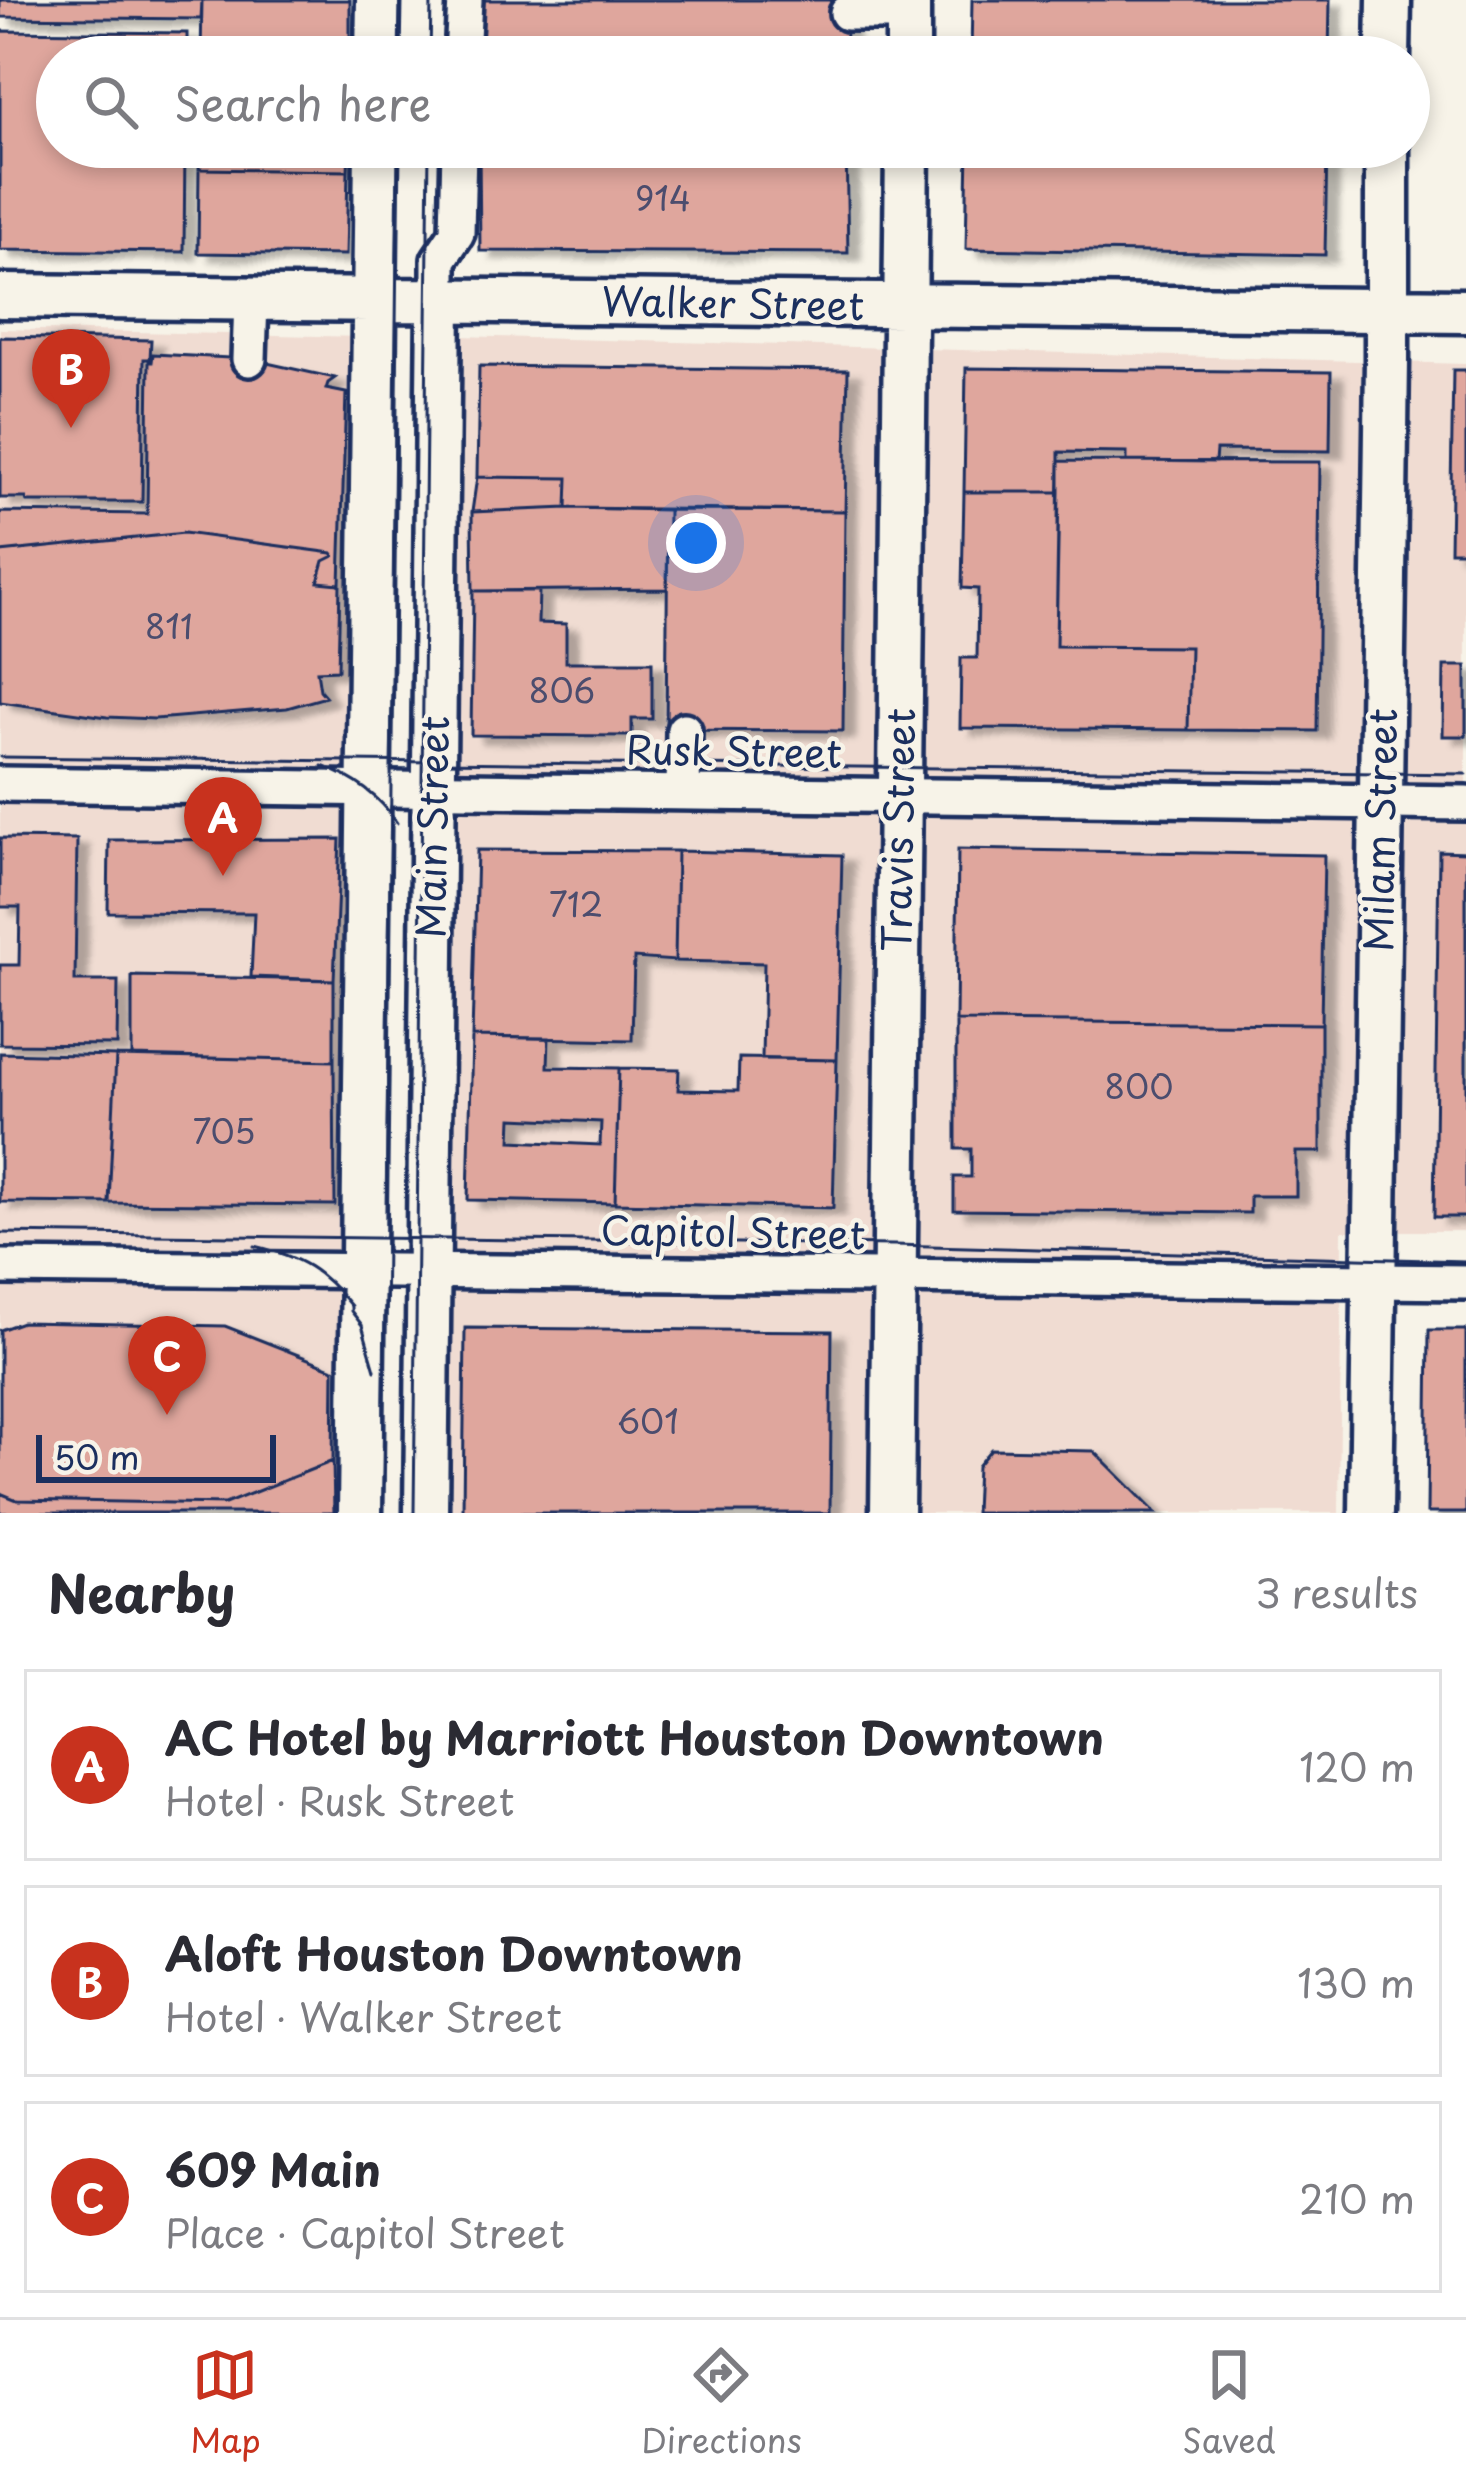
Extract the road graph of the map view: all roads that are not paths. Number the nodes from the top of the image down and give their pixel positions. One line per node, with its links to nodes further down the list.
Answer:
1 (378, 0): 6 (main road)
2 (465, 0): 7 (street)
3 (1389, 0): 8 (main road)
4 (908, 7): 5 (street)
5 (847, 13)
6 (377, 36)
7 (463, 36)
8 (1388, 36)
9 (376, 168): 15 (main road, Main Street)
10 (459, 168): 16 (street, Main Street)
11 (907, 168): 17 (main road, Travis Street)
12 (1387, 168): 18 (main road, Milam Street)
13 (0, 296): 14 (main road, Walker Street)
14 (250, 299): 15 (main road, Walker Street); 20 (street)
15 (375, 300): 16 (main road, Walker Street); 23 (main road, Main Street)
16 (439, 301): 17 (main road, Walker Street); 24 (main road, Main Street)
17 (904, 306): 18 (main road, Walker Street); 26 (main road, Travis Street)
18 (1388, 309): 19 (main road, Walker Street); 27 (main road, Milam Street)
19 (1466, 311)
20 (249, 359)
21 (684, 730): 25 (street)
22 (0, 784): 23 (street, Rusk Street)
23 (369, 789): 24 (street, Rusk Street); 30 (main road, Main Street)
24 (433, 790): 25 (street, Rusk Street); 31 (main road, Main Street)
25 (683, 793): 26 (street, Rusk Street)
26 (899, 796): 27 (street, Rusk Street); 32 (main road, Travis Street)
27 (1380, 802): 28 (street, Rusk Street); 33 (main road, Milam Street)
28 (1466, 803)
29 (0, 1267): 30 (street, Capitol Street)
30 (362, 1270): 31 (street, Capitol Street); 35 (main road, Main Street)
31 (427, 1271): 32 (street, Capitol Street); 36 (main road, Main Street)
32 (894, 1276): 33 (street, Capitol Street); 37 (main road, Travis Street)
33 (1374, 1281): 34 (street, Capitol Street); 38 (main road, Milam Street)
34 (1466, 1282)
35 (360, 1513)
36 (426, 1513)
37 (892, 1513)
38 (1371, 1513)

